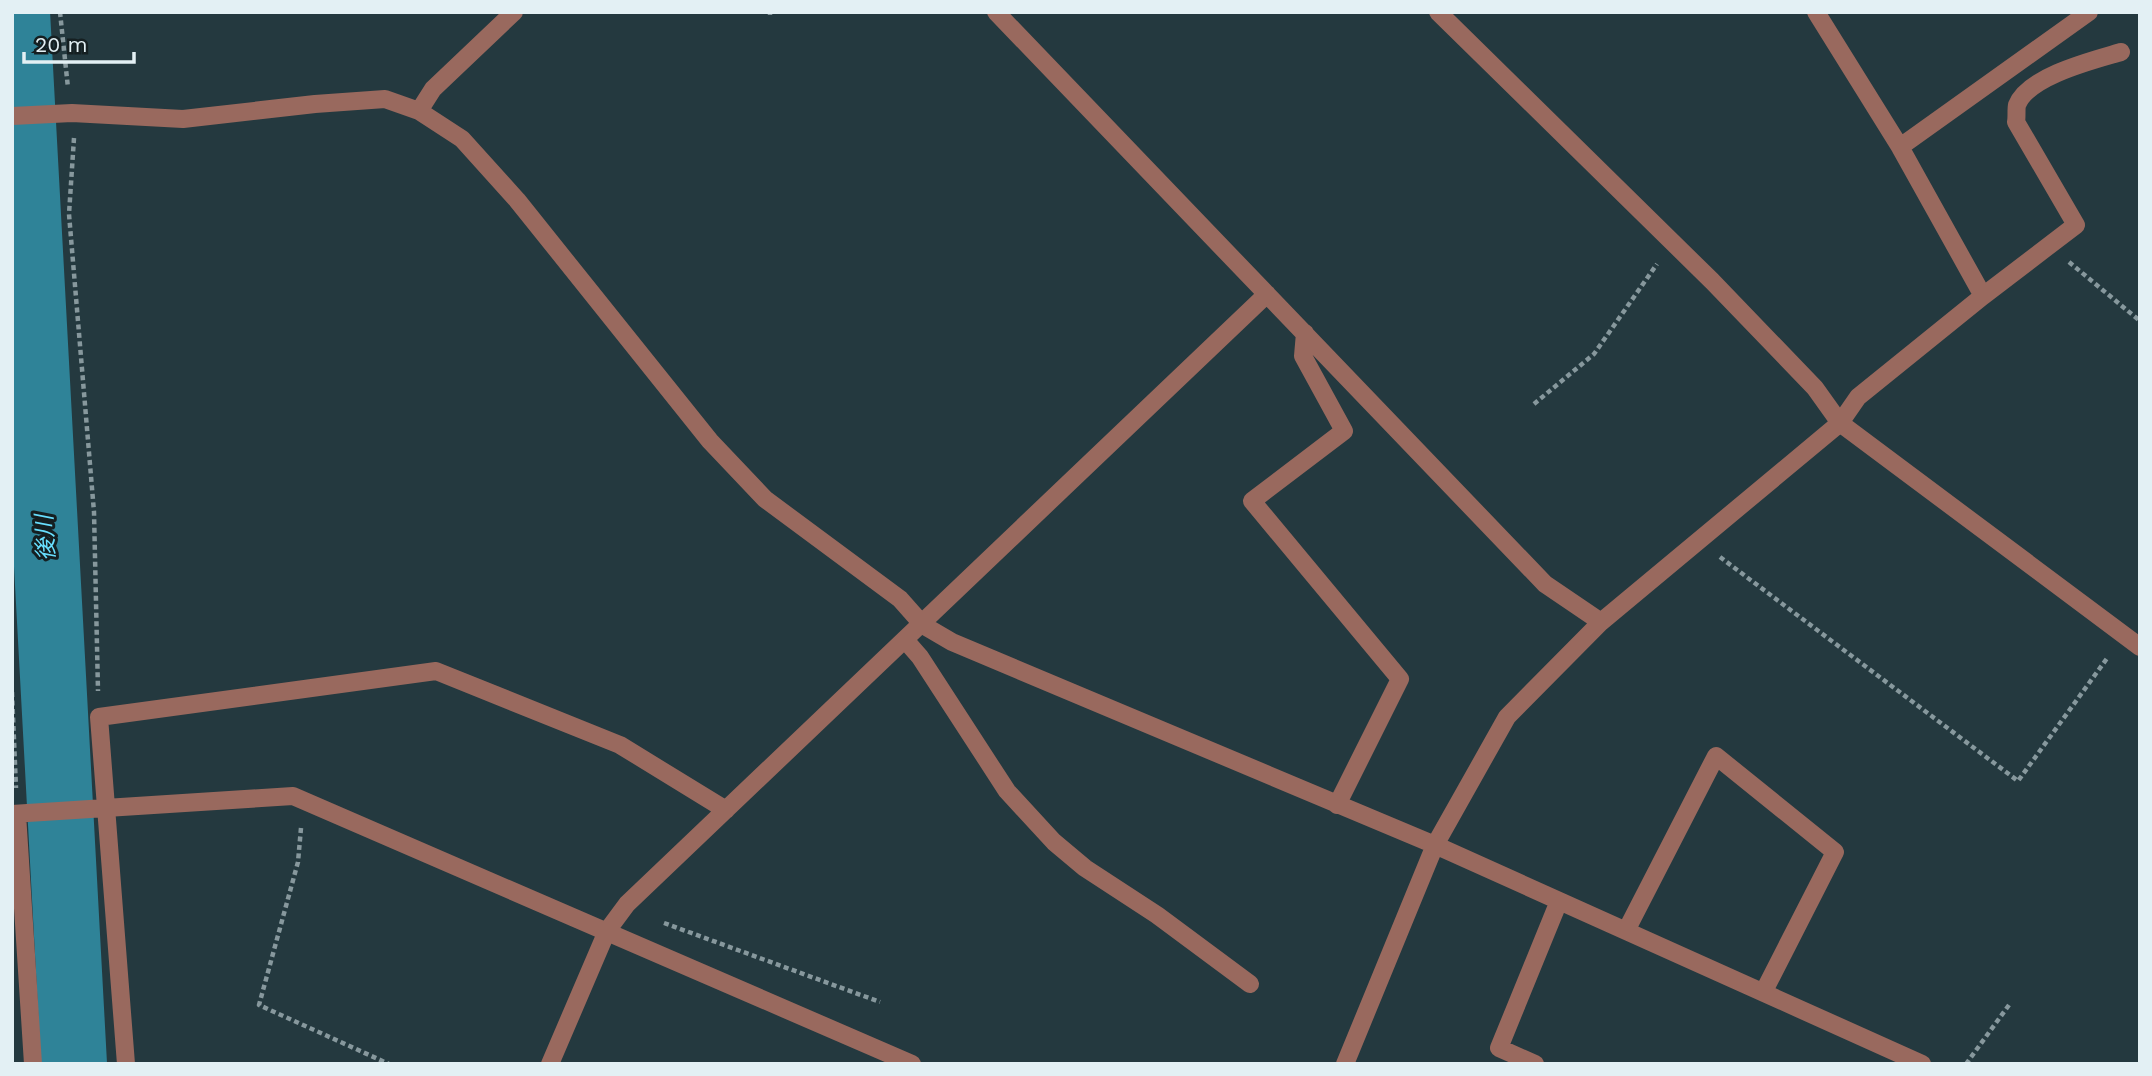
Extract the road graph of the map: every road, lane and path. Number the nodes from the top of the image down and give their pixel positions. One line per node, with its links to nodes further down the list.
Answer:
1 (60, 12): 9 (path)
2 (514, 12): 8 (street)
3 (996, 12): 14 (street)
4 (1438, 12): 12 (street)
5 (1816, 12): 11 (street)
6 (2089, 12): 11 (street)
7 (2121, 52): 13 (street)
8 (419, 111): 9 (street); 22 (street)
9 (72, 113): 10 (street); 27 (path)
10 (12, 116)
11 (1900, 147): 15 (street)
12 (1672, 243): 18 (path); 19 (street)
13 (2049, 246): 15 (street); 16 (path)
14 (1267, 294): 17 (street); 22 (street)
15 (1983, 296): 19 (street)
16 (2140, 321)
17 (1305, 333): 21 (street); 29 (street)
18 (1534, 404)
19 (1840, 422): 20 (street); 23 (street)
20 (1700, 541): 21 (street); 23 (path)
21 (1601, 622): 33 (street)
22 (923, 625): 24 (street); 29 (street)
23 (2124, 635): 25 (street)
24 (906, 641): 31 (street); 38 (street)
25 (2140, 647)
26 (12, 692): 32 (path)
27 (99, 717): 30 (street); 31 (street)
28 (306, 803): 30 (street); 37 (street); 45 (path)
29 (1338, 804): 33 (street)
30 (105, 810): 32 (street); 44 (street)
31 (726, 810): 35 (street)
32 (15, 814): 43 (street)
33 (1435, 845): 34 (street); 48 (street)
34 (1559, 901): 36 (street); 49 (street)
35 (627, 904): 37 (street); 40 (path)
36 (1628, 929): 39 (street); 39 (street)
37 (607, 930): 42 (street); 46 (street)
38 (1250, 984)
39 (1764, 991): 50 (street)
40 (880, 1002)
41 (2009, 1004): 51 (path)
42 (887, 1058): 47 (street)
43 (33, 1064)
44 (126, 1064)
45 (388, 1064)
46 (550, 1064)
47 (912, 1064)
48 (1345, 1064)
49 (1535, 1064)
50 (1922, 1064)
51 (1966, 1064)

